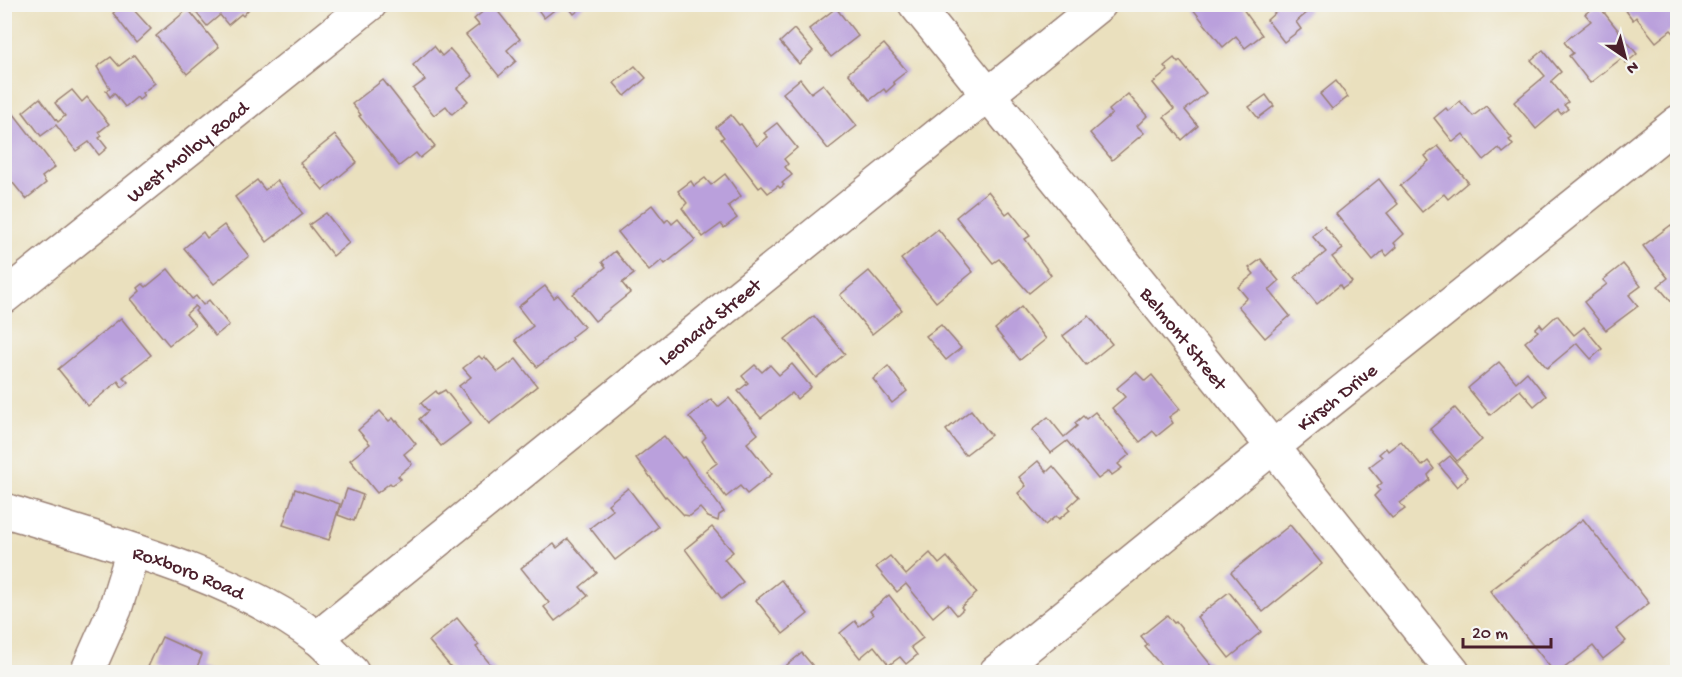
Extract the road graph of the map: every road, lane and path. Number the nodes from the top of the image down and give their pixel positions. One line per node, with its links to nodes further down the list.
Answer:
1 (370, 4): 6 (street, West Molloy Road)
2 (915, 4): 4 (street, Belmont Street)
3 (1100, 4): 4 (street, Leonard Street)
4 (987, 94): 7 (street, Belmont Street); 10 (street, Leonard Street)
5 (1677, 122): 7 (street, Kirsch Drive)
6 (4, 297)
7 (1273, 447): 13 (street, Kirsch Drive); 14 (street, Belmont Street)
8 (4, 510): 9 (street, Roxboro Road)
9 (133, 550): 10 (street, Roxboro Road); 11 (street)
10 (317, 638): 12 (street, Roxboro Road)
11 (87, 672)
12 (352, 672)
13 (996, 672)
14 (1453, 672)

